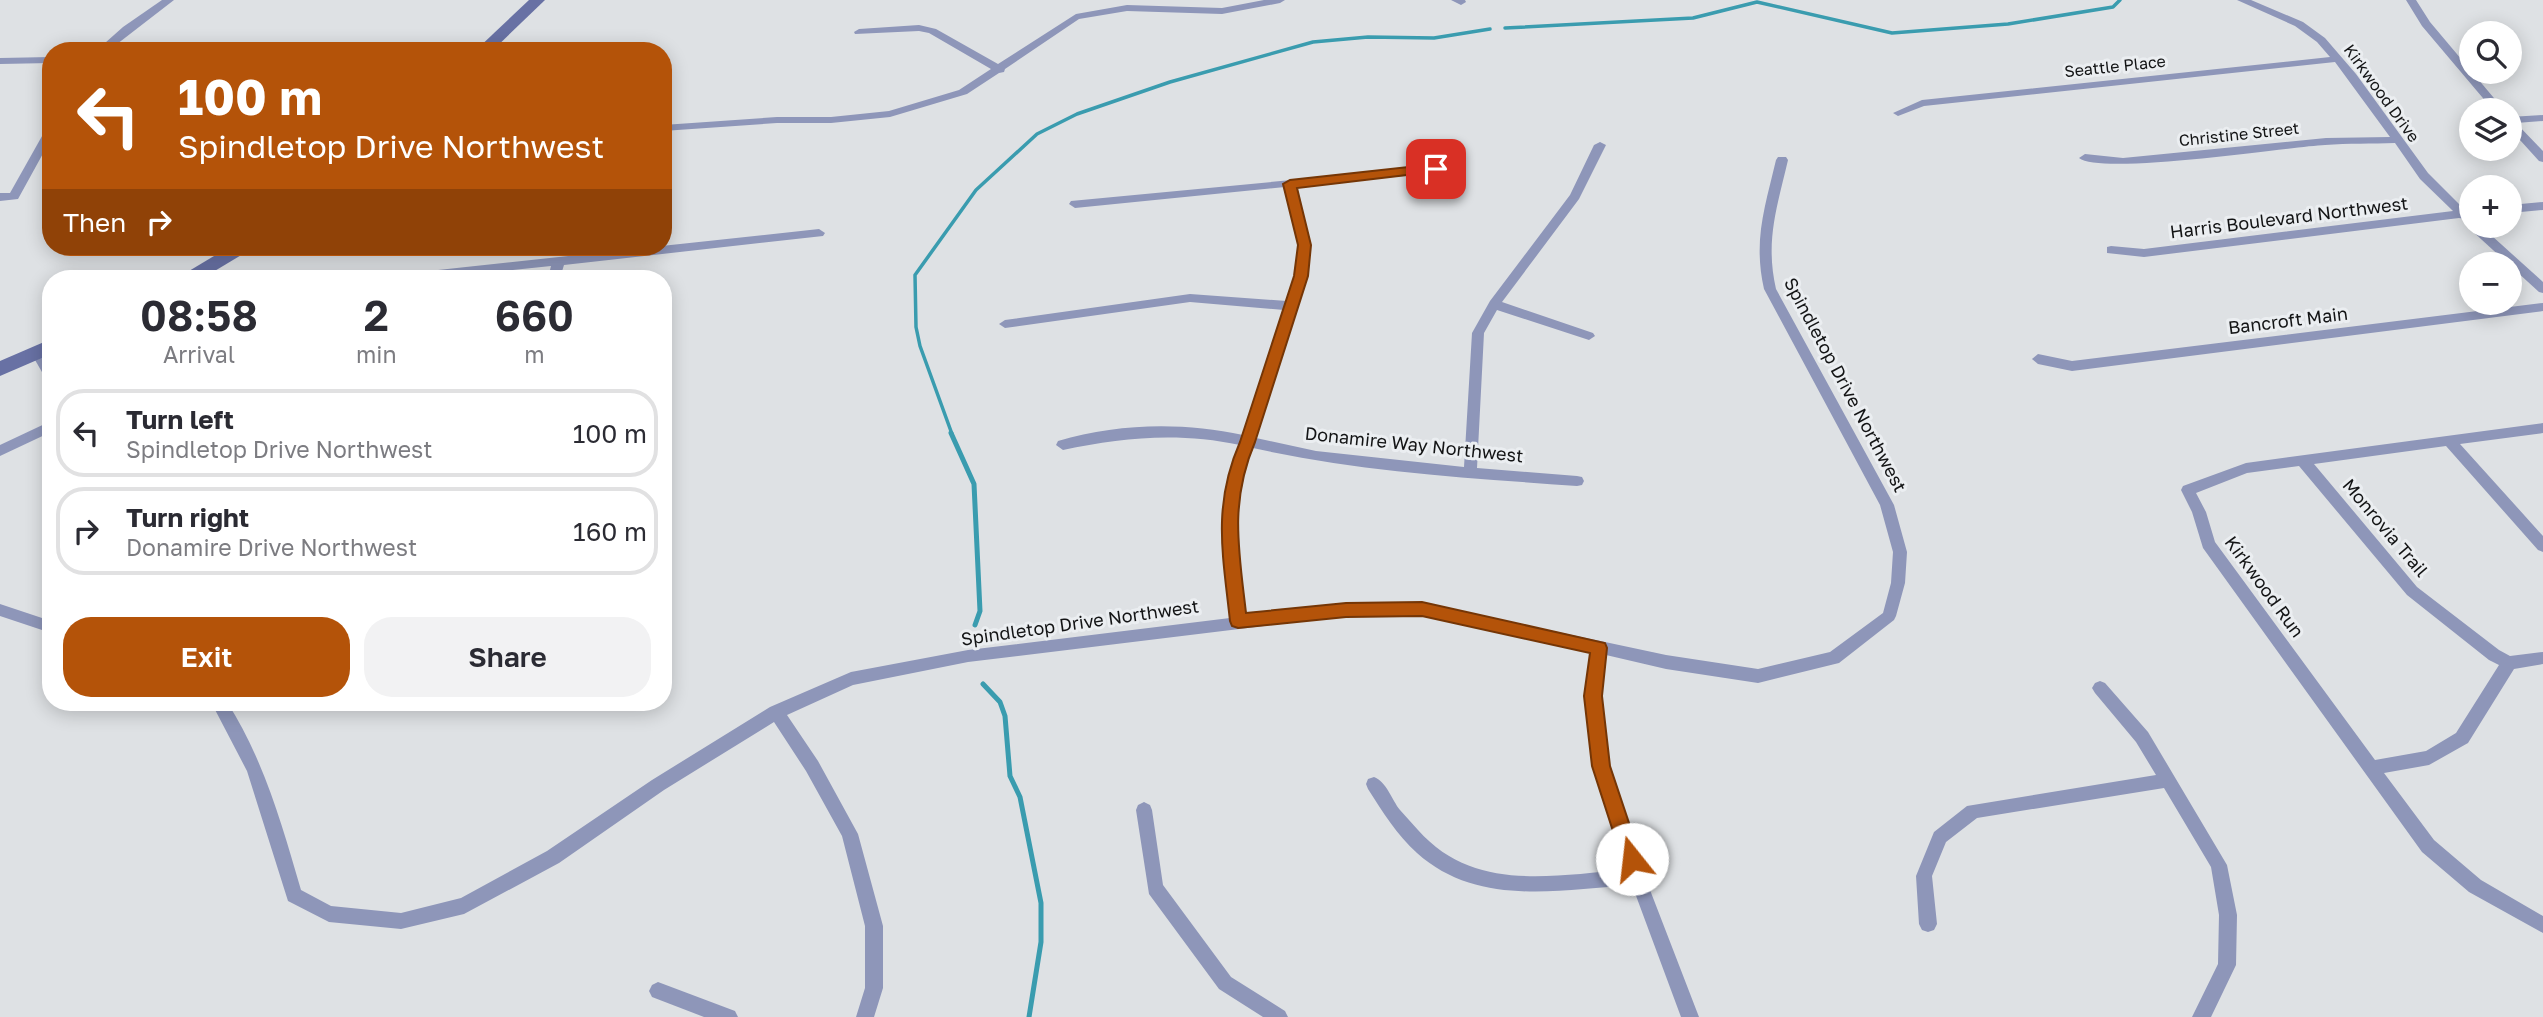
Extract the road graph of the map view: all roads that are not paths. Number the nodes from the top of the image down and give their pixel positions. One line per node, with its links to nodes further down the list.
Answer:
1 (169, 0): 7 (street)
2 (538, 0): 8 (main road)
3 (1280, 0): 12 (street)
4 (2411, 0): 13 (street)
5 (2249, 1): 9 (street, Kirkwood Drive)
6 (859, 32): 12 (street)
7 (112, 42)
8 (493, 42)
9 (2337, 59): 14 (street, Seattle Place); 19 (street, Kirkwood Drive)
10 (42, 60): 11 (street)
11 (0, 61)
12 (1000, 70): 17 (street)
13 (2489, 98)
14 (1898, 113)
15 (2543, 118): 16 (street)
16 (2522, 120)
17 (672, 127)
18 (2522, 134): 23 (street)
19 (2397, 140): 22 (street, Christine Street); 31 (street, Kirkwood Drive)
20 (42, 145): 27 (street)
21 (1600, 145): 44 (street)
22 (2084, 158)
23 (2543, 158)
24 (1782, 160): 65 (street, Spindletop Drive Northwest)
25 (1436, 169): 26 (street)
26 (1290, 184): 28 (street); 45 (street)
27 (0, 197)
28 (1075, 204)
29 (2543, 206): 30 (street)
30 (2522, 208)
31 (2459, 210)
32 (2459, 220): 36 (street, Harris Boulevard Northwest)
33 (819, 233): 35 (street)
34 (2489, 238): 43 (street, Kirkwood Drive)
35 (672, 248)
36 (2111, 250)
37 (227, 256): 40 (main road)
38 (598, 256): 39 (street)
39 (559, 260): 41 (street); 42 (street)
40 (203, 270)
41 (471, 270)
42 (556, 270)
43 (2543, 289)
44 (1494, 304): 48 (street); 59 (street)
45 (1290, 306): 47 (street); 54 (street)
46 (2543, 307): 50 (street, Bancroft Main)
47 (1005, 324)
48 (1589, 336)
49 (42, 351): 51 (main road)
50 (2038, 359)
51 (0, 369)
52 (2543, 428): 55 (street, Kirkwood Run)
53 (42, 430): 57 (street)
54 (1248, 442): 56 (street, Donamire Way Northwest); 59 (street, Donamire Way Northwest); 63 (street)
55 (2450, 442): 58 (street, Kirkwood Run); 61 (street)
56 (1063, 445)
57 (0, 451)
58 (2304, 462): 67 (street, Monrovia Trail); 71 (street, Kirkwood Run)
59 (1470, 473): 60 (street, Donamire Way Northwest)
60 (1577, 481)
61 (2543, 546)
62 (0, 610): 64 (street)
63 (1238, 621): 65 (street, Spindletop Drive Northwest); 70 (street, Spindletop Drive Northwest)
64 (42, 624)
65 (1599, 648): 75 (street)
66 (2543, 658): 67 (street)
67 (2509, 663): 71 (street)
68 (2100, 688): 72 (street)
69 (225, 711): 70 (street, Spindletop Drive Northwest)
70 (776, 712): 80 (street)
71 (2371, 768): 77 (street, Kirkwood Run)
72 (2168, 780): 76 (street); 83 (street)
73 (1374, 784): 75 (street)
74 (1144, 810): 81 (street)
75 (1637, 877): 82 (street)
76 (1928, 924)
77 (2543, 925)
78 (658, 990): 79 (street)
79 (729, 1017)
80 (865, 1017)
81 (1279, 1017)
82 (1690, 1017)
83 (2201, 1017)

